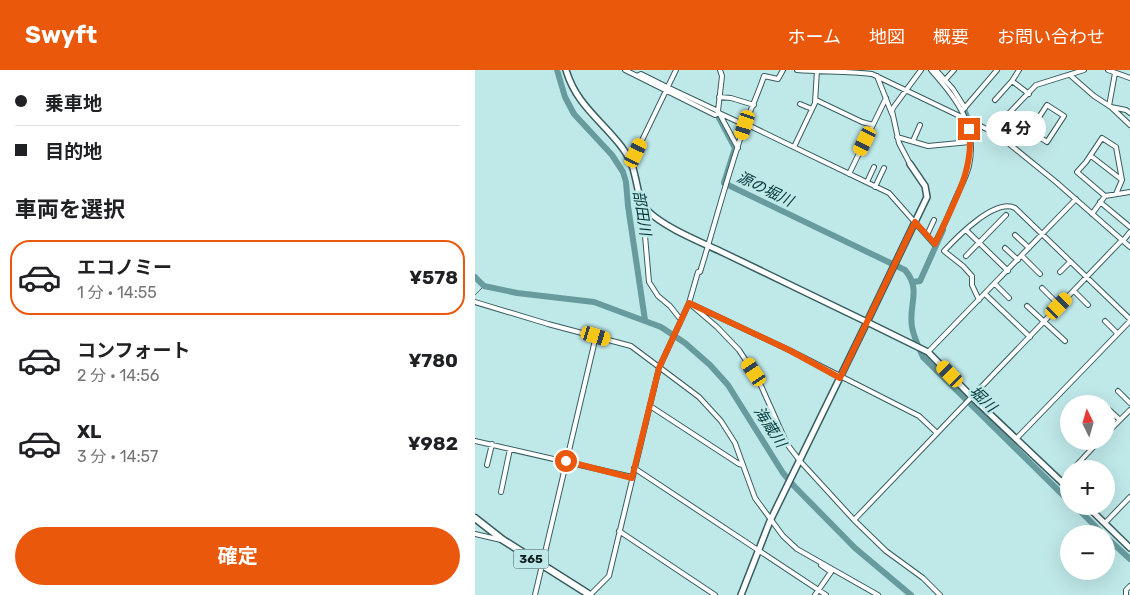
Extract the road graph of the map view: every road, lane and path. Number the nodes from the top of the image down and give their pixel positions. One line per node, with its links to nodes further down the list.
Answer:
1 (566, 70): 54 (street)
2 (625, 70): 25 (street)
3 (676, 70): 25 (street)
4 (720, 70): 28 (street)
5 (764, 70): 20 (street)
6 (783, 70): 20 (street)
7 (797, 70): 16 (street)
8 (921, 70): 26 (street)
9 (931, 70): 36 (street)
10 (935, 70): 23 (street)
11 (954, 70): 23 (street)
12 (997, 70): 36 (street)
13 (1019, 70): 24 (street)
14 (1084, 70): 19 (street)
15 (1109, 70): 18 (street)
16 (817, 71): 17 (street); 30 (street)
17 (857, 71): 21 (street)
18 (1115, 73): 22 (street); 34 (street)
19 (1070, 75): 27 (street); 34 (street)
20 (764, 76): 33 (street)
21 (877, 76): 26 (street); 29 (street)
22 (1130, 78)
23 (945, 80): 36 (street)
24 (1013, 81): 27 (street); 31 (street)
25 (667, 89): 37 (street); 54 (street)
26 (906, 90): 40 (street); 41 (street)
27 (1029, 94): 38 (street)
28 (719, 97): 33 (street); 37 (street)
29 (885, 98): 40 (street); 43 (street)
30 (816, 100): 35 (street); 43 (street)
31 (995, 100)
32 (800, 104): 35 (street)
33 (754, 106): 42 (street)
34 (1110, 107): 39 (street); 45 (street)
35 (812, 109): 51 (street)
36 (964, 109): 41 (street)
37 (718, 113): 42 (street); 52 (street)
38 (1010, 113): 46 (street); 47 (street)
39 (1130, 113)
40 (892, 114): 48 (street)
41 (967, 119): 46 (street); 50 (street)
42 (745, 125): 51 (street); 52 (street)
43 (873, 125): 58 (street)
44 (920, 125): 49 (street)
45 (1130, 125)
46 (992, 131): 65 (street)
47 (1030, 131): 47 (street)
48 (897, 137): 49 (street); 55 (street)
49 (913, 141): 50 (street)
50 (970, 142): 75 (street)
51 (794, 147): 58 (street)
52 (738, 148): 80 (street)
53 (1091, 156): 59 (street); 59 (street); 64 (street)
54 (631, 163): 67 (street)
55 (910, 164): 71 (street)
56 (874, 167): 60 (street)
57 (884, 168): 61 (street)
58 (849, 174): 60 (street)
59 (1122, 180): 63 (street)
60 (867, 182): 61 (street)
61 (875, 187): 71 (street)
62 (1130, 192): 63 (street)
63 (1116, 194): 64 (street)
64 (1105, 196): 66 (street)
65 (1076, 199): 68 (street); 77 (street)
66 (1100, 202): 68 (street); 72 (street)
67 (646, 210): 80 (street); 103 (street)
68 (1092, 214): 78 (street)
69 (1006, 215): 79 (street)
70 (935, 220): 75 (street)
71 (915, 222): 75 (street); 106 (street)
72 (1130, 227)
73 (966, 230): 77 (street); 79 (street); 97 (street)
74 (1130, 232): 78 (street)
75 (927, 235)
76 (1015, 235): 83 (street)
77 (1042, 235): 83 (street); 87 (street)
78 (1122, 240): 81 (street); 91 (street)
79 (979, 242): 84 (street); 88 (street)
80 (708, 246): 99 (street); 106 (street)
81 (1130, 247)
82 (1005, 248): 86 (street)
83 (1029, 248): 85 (street)
84 (966, 256)
85 (1022, 256): 86 (street); 90 (street)
86 (1018, 260): 88 (street)
87 (1070, 262): 89 (street); 91 (street)
88 (1008, 271): 92 (street)
89 (1060, 272)
90 (1040, 274)
91 (1087, 278): 94 (street); 104 (street)
92 (995, 284): 95 (street); 96 (street)
93 (1042, 288): 102 (street)
94 (1074, 291): 100 (street); 102 (street)
95 (985, 294): 97 (street); 110 (street)
96 (1009, 298)
97 (979, 300): 112 (street)
98 (477, 301): 109 (street)
99 (689, 303): 103 (street); 114 (street); 131 (street)
100 (1088, 305)
101 (1027, 306): 107 (street)
102 (1059, 306): 107 (street)
103 (680, 320): 113 (street)
104 (1130, 320): 108 (street)
105 (1105, 321): 108 (street)
106 (867, 322): 112 (street); 114 (street)
107 (1044, 322): 110 (street); 111 (street)
108 (1117, 333): 124 (street)
109 (596, 336): 113 (street); 130 (street)
110 (1030, 337): 116 (street)
111 (1065, 341)
112 (926, 351): 116 (street)
113 (659, 368): 118 (street); 133 (street)
114 (840, 378): 123 (street); 131 (street)
115 (1118, 391): 117 (street)
116 (971, 397): 123 (street); 124 (street)
117 (1130, 403)
118 (650, 406): 133 (street); 134 (street)
119 (1130, 410): 121 (street)
120 (1115, 415): 121 (street)
121 (1120, 420): 122 (street)
122 (1115, 425)
123 (937, 433): 141 (street)
124 (1016, 439): 136 (street)
125 (475, 441): 126 (street)
126 (491, 444): 127 (street); 132 (street)
127 (510, 449): 130 (street); 137 (street)
128 (1091, 450): 129 (street)
129 (1081, 460)
130 (566, 461): 135 (street); 150 (street)
131 (800, 461): 141 (street); 142 (street)
132 (487, 465)
133 (743, 465): 142 (street)
134 (634, 468): 135 (street); 148 (street)
135 (632, 478): 144 (street)
136 (1060, 481)
137 (501, 492)
138 (1130, 498): 143 (street)
139 (1096, 515): 143 (street)
140 (475, 518): 146 (highway, 365)
141 (854, 520): 160 (street)
142 (770, 521): 148 (street); 149 (street)
143 (1105, 524): 147 (street)
144 (619, 532): 154 (street); 155 (street)
145 (475, 534): 146 (street)
146 (503, 540): 150 (highway, 365)
147 (1130, 548)
148 (758, 550): 152 (street); 156 (street)
149 (814, 558): 152 (street); 159 (street)
150 (541, 565): 153 (street); 154 (highway, 365)
151 (1130, 586): 161 (street)
152 (819, 590): 157 (street); 158 (street)
153 (535, 595)
154 (590, 595)
155 (715, 595)
156 (741, 595)
157 (815, 595)
158 (826, 595)
159 (878, 595)
160 (939, 595)
161 (1129, 595)

